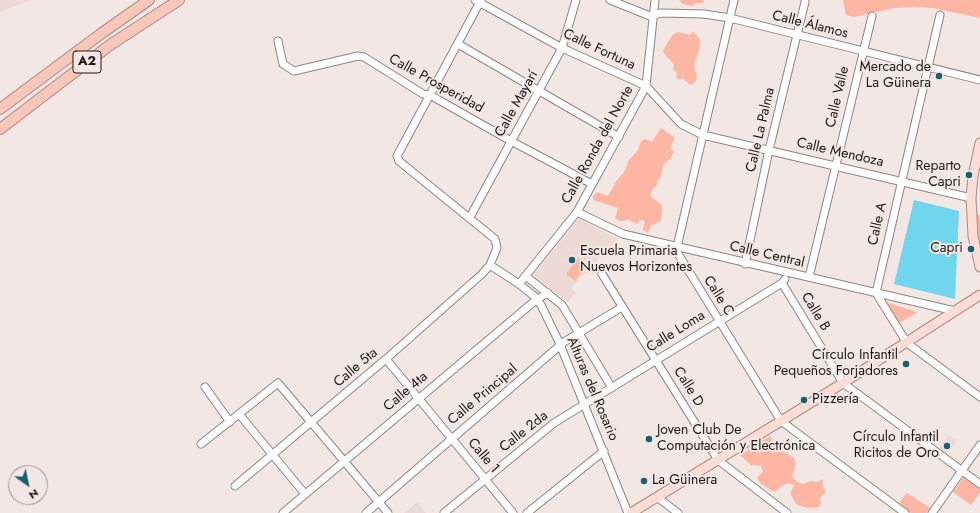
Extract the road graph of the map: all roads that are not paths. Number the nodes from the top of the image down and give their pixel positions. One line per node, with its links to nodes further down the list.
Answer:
1 (150, 0): 23 (highway, A2)
2 (179, 0): 24 (highway, A2)
3 (576, 0): 16 (street, Calle Mayarí)
4 (610, 0): 9 (street, Calle Álamos)
5 (655, 0): 9 (street, Calle Ronda del Norte)
6 (734, 0): 12 (street)
7 (478, 1): 15 (street); 16 (street, Calle Fortuna)
8 (805, 2): 13 (street, Calle La Palma)
9 (654, 16): 12 (street, Calle Álamos); 20 (street, Calle Ronda del Norte)
10 (872, 16): 17 (street, Calle Valle)
11 (940, 16): 18 (street, Calle A)
12 (730, 18): 13 (street, Calle Álamos); 25 (street)
13 (796, 35): 17 (street, Calle Álamos); 29 (street, Calle La Palma)
14 (278, 42): 22 (street, Calle Prosperidad)
15 (458, 44): 21 (street); 22 (street)
16 (562, 48): 20 (street, Calle Fortuna); 21 (street, Calle Mayarí)
17 (862, 51): 18 (street, Calle Álamos); 30 (street, Calle Valle)
18 (928, 67): 19 (street, Calle Álamos); 31 (street, Calle A)
19 (980, 80)
20 (646, 86): 25 (street, Calle Fortuna); 26 (street, Calle Ronda del Norte)
21 (540, 90): 26 (street); 27 (street, Calle Mayarí)
22 (430, 95): 27 (street, Calle Prosperidad); 35 (street)
23 (0, 109)
24 (0, 130)
25 (703, 135): 29 (street, Calle Mendoza); 36 (street)
26 (620, 136): 32 (street, Calle Ronda del Norte)
27 (511, 141): 32 (street, Calle Prosperidad); 35 (street, Calle Mayarí)
28 (980, 143): 33 (main road)
29 (769, 150): 30 (street, Calle Mendoza); 37 (street, Calle La Palma)
30 (835, 166): 31 (street, Calle Mendoza); 43 (street, Calle Valle)
31 (901, 181): 33 (street, Calle Mendoza); 47 (street, Calle A)
32 (592, 184): 34 (street, Calle Ronda del Norte)
33 (971, 198): 39 (main road)
34 (577, 212): 36 (street, Calle Central); 42 (street, Calle Ronda del Norte)
35 (470, 217): 38 (street)
36 (677, 247): 37 (street, Calle Central); 52 (street, Calle C)
37 (745, 264): 41 (street, Calle Central)
38 (490, 265): 45 (street, Alturas del Rosario); 56 (street, Calle 5ta)
39 (980, 267)
40 (602, 274): 50 (street, Calle D)
41 (789, 274): 43 (street, Calle Central); 44 (street)
42 (527, 277): 45 (street, Calle Ronda del Norte); 46 (street)
43 (809, 277): 47 (street, Calle Central)
44 (782, 283): 52 (street, Calle Loma); 58 (street, Calle B)
45 (519, 284): 49 (street, Alturas del Rosario)
46 (548, 293): 49 (street, Calle 4ta); 53 (street)
47 (876, 293): 51 (street, Calle Central); 54 (street)
48 (980, 295): 51 (main road)
49 (537, 299): 55 (street, Alturas del Rosario); 62 (street, Calle 4ta)
50 (622, 307): 53 (street, Calle Principal); 57 (street, Calle D)
51 (955, 311): 54 (main road)
52 (719, 321): 57 (street, Calle Loma); 65 (street, Calle C)
53 (579, 332): 55 (street, Calle Principal); 60 (street)
54 (907, 343): 58 (main road); 61 (street)
55 (560, 346): 63 (street, Alturas del Rosario); 68 (street, Calle Principal)
56 (386, 359): 62 (street, Calle 1); 67 (street, Calle 5ta)
57 (656, 360): 60 (street, Calle Loma); 73 (street, Calle D)
58 (843, 383): 65 (main road); 75 (street, Calle B)
59 (205, 387): 66 (street)
60 (612, 388): 63 (street, Calle Loma)
61 (980, 397)
62 (419, 399): 68 (street, Calle 1); 74 (street, Calle 4ta)
63 (585, 405): 71 (street, Alturas del Rosario); 76 (street, Calle 2da)
64 (239, 414): 66 (street); 67 (street); 72 (street)
65 (781, 421): 73 (main road); 91 (street, Calle C)
66 (230, 422): 69 (street)
67 (310, 422): 72 (street, Calle 5ta); 74 (street)
68 (451, 438): 76 (street, Calle 1); 81 (street, Calle Principal)
69 (201, 444)
70 (980, 445): 75 (street)
71 (604, 451): 87 (street); 88 (street, Alturas del Rosario)
72 (272, 455): 78 (street, Calle 5ta); 79 (street)
73 (718, 460): 80 (main road); 90 (street, Calle D)
74 (344, 461): 79 (street, Calle 4ta); 81 (street)
75 (962, 470): 77 (street, Calle B); 92 (street)
76 (486, 479): 85 (street, Calle 2da); 86 (street, Calle 1)
77 (980, 484)
78 (235, 486)
79 (305, 494): 82 (street, Calle 4ta)
80 (657, 497): 88 (main road); 89 (street)
81 (379, 502): 83 (street, Calle Principal); 84 (street)
82 (283, 513)
83 (366, 513)
84 (388, 513)
85 (444, 513)
86 (513, 513)
87 (528, 513)
88 (629, 513)
89 (678, 513)
90 (787, 513)
91 (905, 513)
92 (932, 513)

